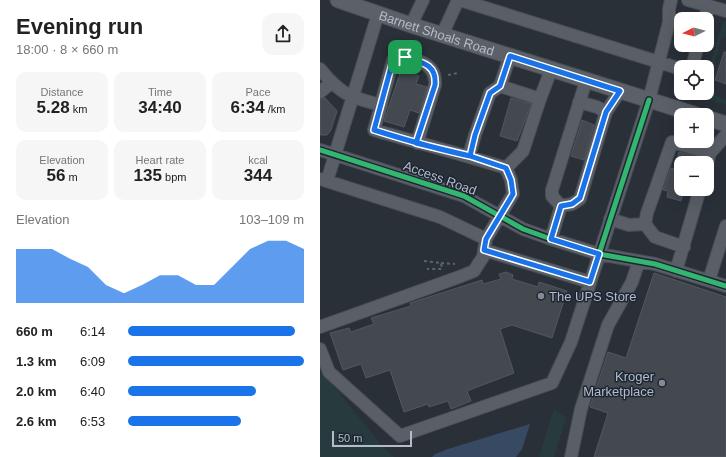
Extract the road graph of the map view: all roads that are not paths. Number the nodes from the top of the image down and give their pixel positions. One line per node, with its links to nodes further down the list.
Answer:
1 (338, 0): 6 (main road, Barnett Shoals Road)
2 (423, 0): 11 (street)
3 (459, 0): 12 (street); 14 (street)
4 (672, 0): 14 (street)
5 (688, 0): 7 (street)
6 (358, 4): 10 (main road, Barnett Shoals Road)
7 (708, 6): 8 (street); 9 (street)
8 (726, 11)
9 (707, 12)
10 (378, 14): 11 (main road, Barnett Shoals Road); 23 (street)
11 (411, 25): 12 (main road, Barnett Shoals Road)
12 (442, 35): 13 (main road, Barnett Shoals Road)
13 (510, 56): 17 (main road, Barnett Shoals Road); 20 (street)
14 (658, 62): 15 (street); 25 (street)
15 (674, 67)
16 (320, 69): 19 (street)
17 (552, 70): 18 (main road, Barnett Shoals Road); 24 (street)
18 (586, 80): 21 (main road, Barnett Shoals Road); 26 (street)
19 (331, 82): 22 (street); 23 (street)
20 (500, 86): 24 (street); 36 (street)
21 (620, 91): 25 (main road, Barnett Shoals Road); 29 (street)
22 (320, 92)
23 (352, 98): 27 (street); 35 (street)
24 (540, 99): 39 (street)
25 (649, 100): 28 (main road, Barnett Shoals Road); 44 (street)
26 (579, 102): 29 (street); 42 (street)
27 (381, 105): 33 (street); 33 (street)
28 (675, 108)
29 (606, 112): 42 (street)
30 (714, 120): 31 (main road)
31 (726, 124)
32 (726, 135): 38 (street)
33 (416, 143): 36 (street)
34 (320, 150): 35 (street, Access Road)
35 (334, 154): 40 (street); 43 (street, Access Road)
36 (470, 156): 39 (street)
37 (704, 156): 45 (street)
38 (710, 156)
39 (506, 168): 43 (street)
40 (323, 180): 48 (street)
41 (698, 196): 49 (street)
42 (561, 206): 47 (street)
43 (499, 215): 47 (street, Access Road); 48 (street)
44 (610, 219): 45 (street); 50 (street)
45 (645, 224): 49 (street)
46 (726, 226): 52 (street)
47 (551, 239): 50 (street, Access Road)
48 (485, 244): 55 (street); 57 (street)
49 (684, 247): 53 (street)
50 (599, 254): 51 (street, Access Road); 55 (street)
51 (638, 261): 53 (street, Access Road); 59 (street)
52 (720, 263): 54 (street)
53 (676, 271): 54 (street, Access Road)
54 (709, 280): 56 (street, Access Road)
55 (590, 282): 58 (street)
56 (726, 286)
57 (320, 328)
58 (320, 349)
59 (571, 457)

